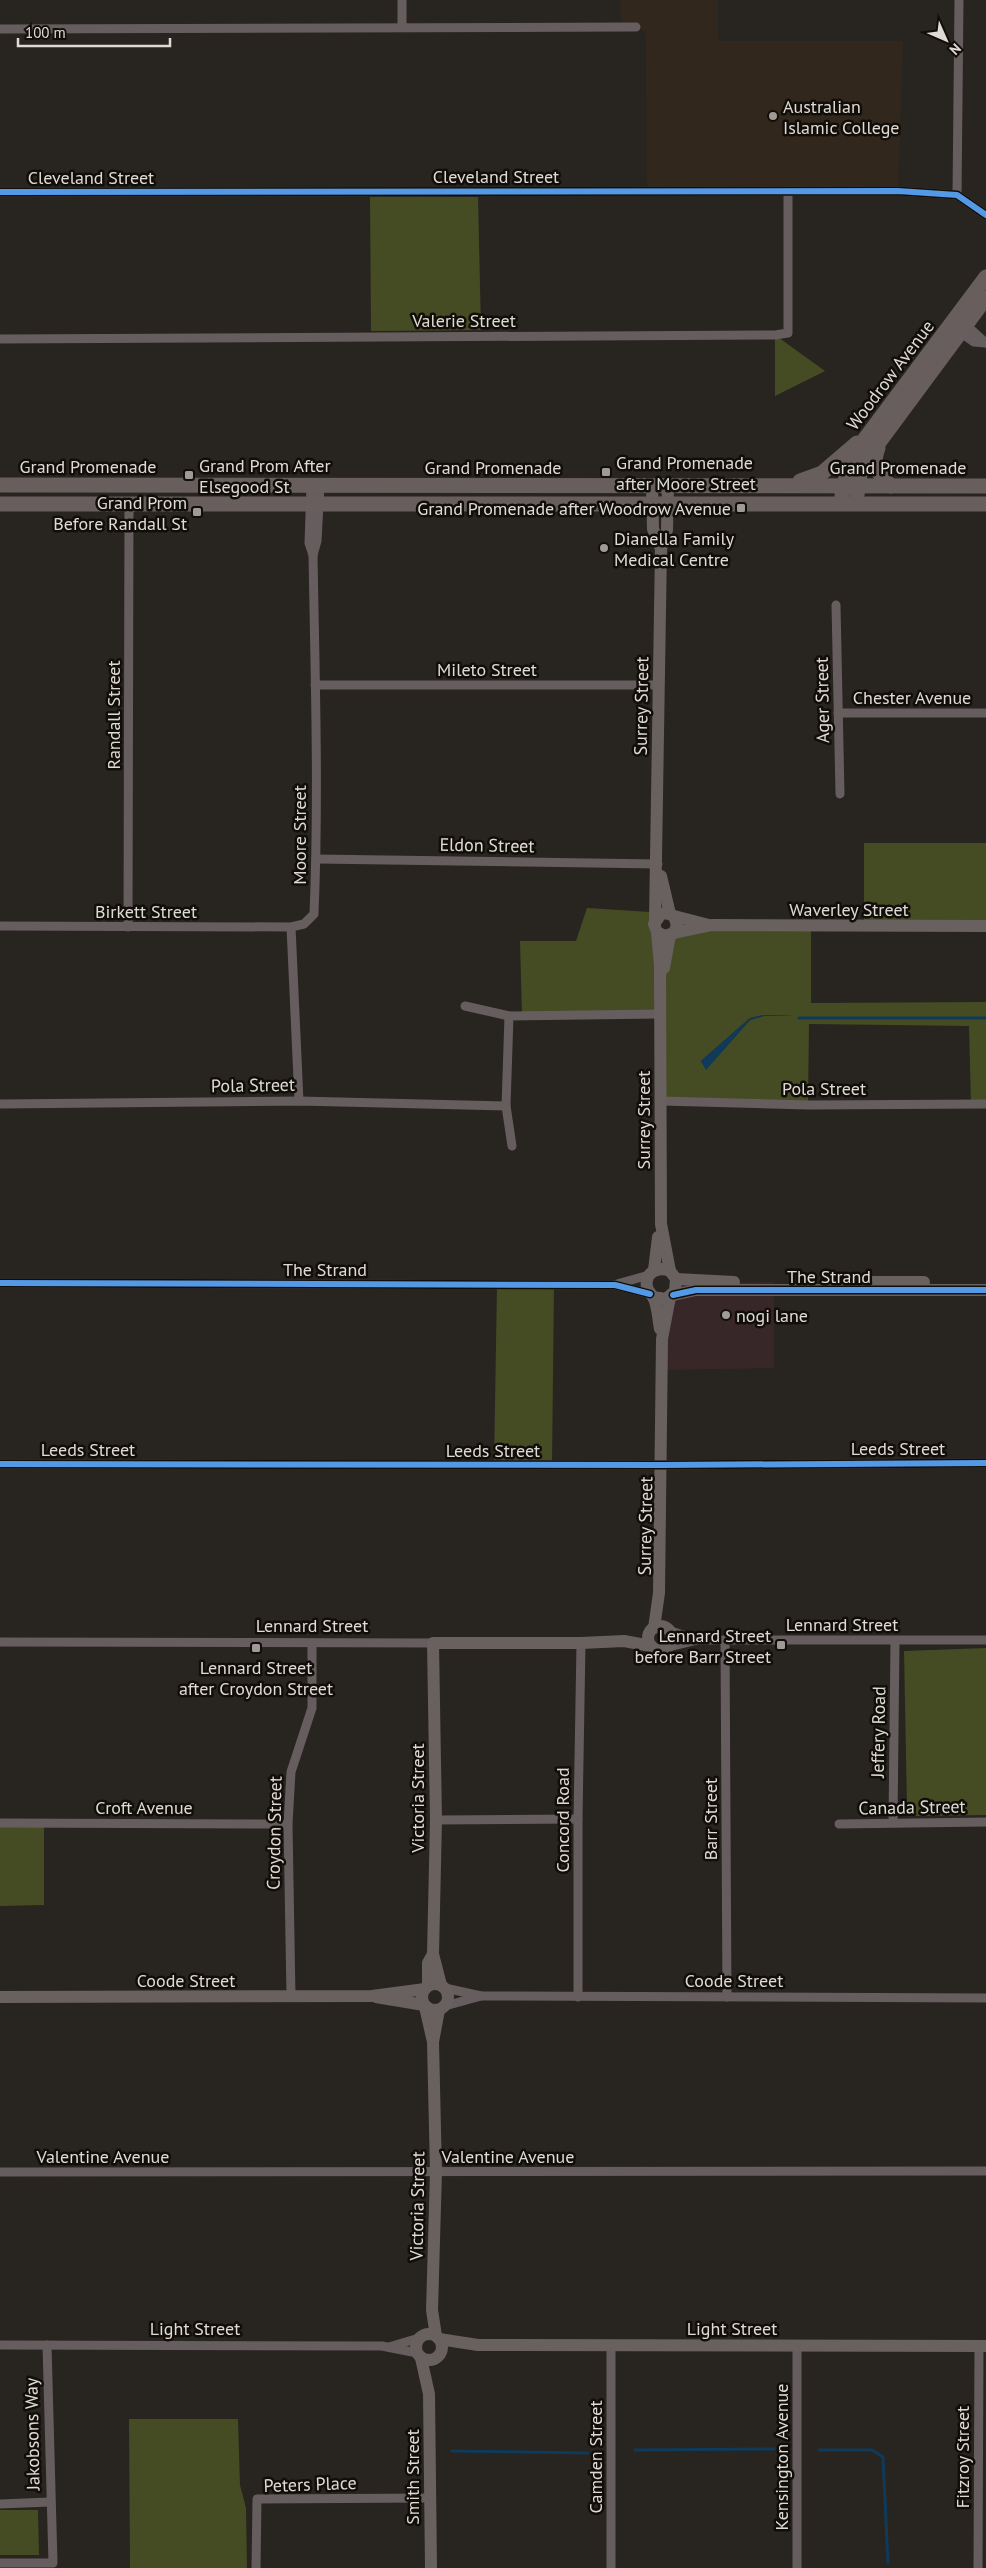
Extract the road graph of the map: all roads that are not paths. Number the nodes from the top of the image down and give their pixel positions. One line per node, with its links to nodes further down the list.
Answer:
1 (402, 0): 4 (street)
2 (959, 0): 8 (street)
3 (636, 27): 4 (street)
4 (402, 28): 5 (street)
5 (0, 29)
6 (0, 192): 7 (street, Cleveland Street)
7 (788, 192): 8 (street, Cleveland Street); 13 (street, Valerie Street)
8 (957, 195): 9 (street)
9 (986, 215)
10 (986, 277): 12 (main road, Woodrow Avenue)
11 (986, 298): 12 (main road, Woodrow Avenue)
12 (958, 325): 14 (main road, Woodrow Avenue)
13 (0, 339)
14 (881, 428): 16 (main road); 20 (main road, Woodrow Avenue); 21 (main road)
15 (0, 485): 17 (main road, Grand Promenade)
16 (787, 485): 19 (main road, Grand Promenade); 20 (main road, Grand Promenade)
17 (315, 486): 18 (main road, Grand Promenade); 27 (street, Moore Street)
18 (652, 486): 19 (main road, Grand Promenade); 23 (street, Surrey Street)
19 (668, 486): 24 (street, Surrey Street)
20 (850, 486): 21 (main road, Grand Promenade); 28 (main road, Woodrow Avenue)
21 (891, 486): 22 (main road, Grand Promenade)
22 (986, 486)
23 (653, 503): 24 (main road, Grand Promenade); 27 (main road, Grand Promenade); 30 (street, Surrey Street)
24 (668, 503): 28 (main road, Grand Promenade); 30 (street, Surrey Street)
25 (0, 504): 26 (main road, Grand Promenade)
26 (129, 504): 27 (main road, Grand Promenade); 44 (street, Randall Street)
27 (314, 504): 32 (street, Moore Street)
28 (849, 504): 29 (main road, Grand Promenade)
29 (986, 504)
30 (661, 548): 33 (street, Surrey Street)
31 (836, 605): 34 (street, Ager Street)
32 (315, 685): 33 (street, Mileto Street); 37 (street, Moore Street)
33 (659, 685): 38 (street, Surrey Street)
34 (838, 713): 35 (street, Chester Avenue); 36 (street, Ager Street)
35 (986, 713)
36 (840, 794)
37 (316, 859): 38 (street, Eldon Street); 45 (street, Moore Street)
38 (658, 864): 39 (street, Surrey Street); 42 (street, Surrey Street)
39 (672, 915): 40 (street, Waverley Street); 42 (street); 46 (street)
40 (712, 925): 43 (street, Waverley Street); 46 (street, Waverley Street)
41 (0, 926): 44 (street, Birkett Street)
42 (656, 926): 46 (street); 47 (street, Surrey Street)
43 (986, 926)
44 (128, 927): 45 (street, Birkett Street)
45 (291, 927): 51 (street)
46 (672, 934): 47 (street, Surrey Street)
47 (660, 985): 49 (street, Surrey Street)
48 (465, 1006): 50 (street)
49 (659, 1014): 50 (street); 52 (street, Surrey Street)
50 (509, 1016): 55 (street)
51 (299, 1101): 53 (street, Pola Street); 55 (street, Pola Street)
52 (661, 1102): 54 (street, Pola Street); 57 (street, Surrey Street)
53 (0, 1104)
54 (986, 1104)
55 (506, 1106): 56 (street)
56 (512, 1146)
57 (661, 1224): 58 (street, Surrey Street); 59 (street, Surrey Street)
58 (652, 1273): 59 (street); 62 (street, The Strand); 64 (street)
59 (673, 1275): 60 (street, The Strand); 65 (street)
60 (986, 1282)
61 (0, 1283): 62 (street, The Strand)
62 (614, 1285): 64 (street, The Strand)
63 (986, 1290): 65 (street, The Strand)
64 (651, 1295): 65 (street); 66 (street, Surrey Street)
65 (671, 1296): 66 (street, Surrey Street)
66 (662, 1339): 69 (street, Surrey Street)
67 (986, 1463): 69 (street, Leeds Street)
68 (0, 1464): 69 (street, Leeds Street)
69 (662, 1465): 70 (street, Surrey Street)
70 (659, 1593): 71 (street, Surrey Street); 72 (street, Surrey Street)
71 (651, 1630): 72 (street, Lennard Street); 75 (street, Lennard Street); 82 (street)
72 (670, 1630): 73 (street, Lennard Street); 83 (street)
73 (698, 1640): 76 (street, Lennard Street); 83 (street, Lennard Street)
74 (986, 1640): 77 (street, Lennard Street)
75 (624, 1641): 81 (street, Lennard Street); 82 (street, Lennard Street)
76 (725, 1641): 77 (street, Lennard Street); 97 (street, Barr Street)
77 (895, 1641): 86 (street, Jeffery Road)
78 (0, 1642): 79 (street, Lennard Street)
79 (312, 1643): 80 (street, Lennard Street); 89 (street, Croydon Street)
80 (433, 1643): 81 (street, Lennard Street); 85 (street, Victoria Street)
81 (581, 1643): 84 (street, Concord Road)
82 (651, 1646): 83 (street, Lennard Street)
83 (669, 1646)
84 (578, 1819): 85 (street); 96 (street, Concord Road)
85 (436, 1820): 91 (street, Victoria Street)
86 (893, 1822): 87 (street, Canada Street); 90 (street, Canada Street)
87 (986, 1822)
88 (0, 1823): 89 (street, Croft Avenue)
89 (288, 1824): 95 (street, Croydon Street)
90 (839, 1824)
91 (435, 1987): 92 (street, Coode Street); 93 (street, Coode Street); 99 (street); 100 (street)
92 (372, 1996): 95 (street, Coode Street); 99 (street, Coode Street)
93 (482, 1996): 96 (street, Coode Street); 100 (street, Coode Street)
94 (0, 1997): 95 (street, Coode Street)
95 (291, 1997)
96 (578, 1997): 97 (street, Coode Street)
97 (727, 1998): 98 (street, Coode Street)
98 (986, 1998)
99 (425, 2006): 100 (street); 101 (street, Victoria Street)
100 (442, 2008): 101 (street, Victoria Street)
101 (433, 2042): 103 (street, Victoria Street)
102 (0, 2172): 103 (street, Valentine Avenue)
103 (436, 2172): 104 (street, Valentine Avenue); 105 (street, Victoria Street)
104 (986, 2172)
105 (432, 2310): 106 (street, Victoria Street); 107 (street, Victoria Street)
106 (420, 2337): 107 (street); 114 (street, Light Street); 115 (street)
107 (437, 2338): 110 (street, Light Street); 115 (street)
108 (0, 2345): 109 (street, Light Street)
109 (47, 2345): 114 (street, Light Street); 117 (street, Jakobsons Way)
110 (478, 2345): 111 (street, Light Street); 115 (street, Light Street)
111 (611, 2346): 112 (street, Light Street); 122 (street, Camden Street)
112 (797, 2346): 113 (street, Light Street); 123 (street, Kensington Avenue)
113 (982, 2346): 124 (street, Fitzroy Street)
114 (389, 2347): 115 (street, Light Street)
115 (427, 2357): 116 (street, Smith Street)
116 (430, 2498): 120 (street, Peters Place); 121 (street, Smith Street)
117 (50, 2502): 118 (street, Jakobsons Way); 119 (street)
118 (0, 2504)
119 (0, 2563)
120 (256, 2568)
121 (431, 2568)
122 (611, 2568)
123 (797, 2568)
124 (978, 2568)

